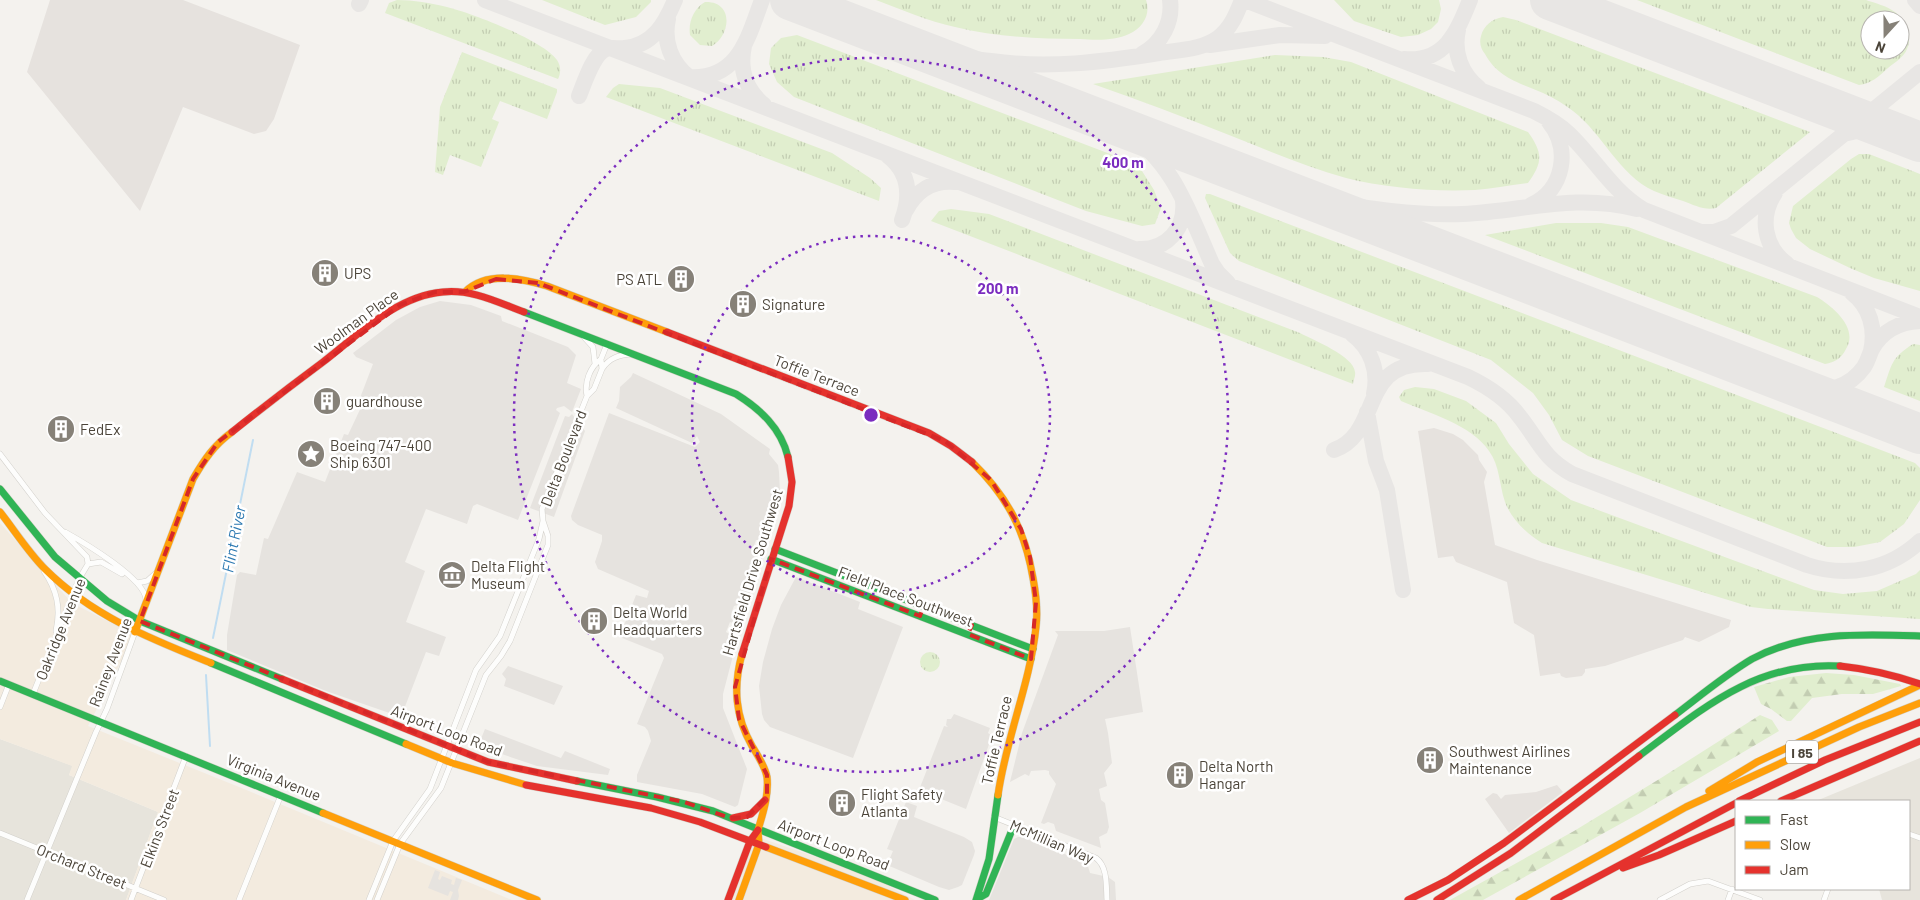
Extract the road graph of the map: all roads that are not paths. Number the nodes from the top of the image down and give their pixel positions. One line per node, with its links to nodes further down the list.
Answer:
1 (465, 292): 2 (main road, Woolman Place); 9 (main road, Woolman Place); 34 (main road, Toffie Terrace)
2 (581, 333): 3 (main road, Woolman Place); 6 (street)
3 (607, 344): 4 (main road, Hartsfield Drive Southwest); 5 (street, Delta Boulevard)
4 (634, 354): 7 (street); 15 (main road, Hartsfield Drive Southwest)
5 (601, 359): 6 (street, Delta Boulevard); 7 (street, Delta Boulevard)
6 (595, 364): 8 (street, Delta Boulevard)
7 (602, 369): 8 (street, Delta Boulevard)
8 (587, 396): 13 (street, Delta Boulevard)
9 (223, 437): 19 (main road, Rainey Avenue)
10 (0, 454): 14 (street)
11 (0, 489): 20 (main road, Airport Loop Road)
12 (0, 512): 16 (main road, Airport Loop Road)
13 (542, 521): 45 (street, Delta Boulevard); 46 (street, Delta Boulevard)
14 (60, 529): 18 (street); 21 (street)
15 (774, 549): 17 (main road, Hartsfield Drive Southwest); 22 (main road, Field Place Southwest)
16 (35, 558): 24 (main road, Airport Loop Road); 33 (street, Airport Loop Road)
17 (771, 559): 23 (main road, Field Place Southwest); 51 (main road, Hartsfield Drive Southwest)
18 (88, 564): 20 (street, Oakridge Avenue); 21 (street)
19 (159, 570): 21 (street); 25 (main road, Rainey Avenue)
20 (79, 580): 24 (street, Oakridge Avenue); 28 (main road, Airport Loop Road)
21 (137, 582): 25 (street)
22 (862, 583): 23 (main road); 26 (main road, Field Place Southwest)
23 (859, 592): 27 (main road, Field Place Southwest)
24 (74, 594): 30 (main road, Airport Loop Road); 33 (street, Oakridge Avenue)
25 (145, 607): 28 (main road, Rainey Avenue)
26 (923, 607): 27 (main road); 29 (main road, Field Place Southwest)
27 (920, 616): 31 (main road, Field Place Southwest)
28 (140, 621): 30 (main road, Rainey Avenue); 45 (main road, Airport Loop Road)
29 (972, 625): 31 (main road); 34 (main road, Field Place Southwest)
30 (135, 632): 42 (street, Rainey Avenue); 48 (main road, Airport Loop Road)
31 (968, 634): 35 (main road, Field Place Southwest)
32 (1920, 636): 82 (main road)
33 (54, 644): 39 (street, Oakridge Avenue)
34 (1033, 649): 35 (main road, Toffie Terrace)
35 (1031, 659): 57 (main road, Toffie Terrace)
36 (0, 681): 37 (main road, Virginia Avenue)
37 (9, 684): 39 (main road, Virginia Avenue); 41 (street)
38 (1920, 684): 55 (main road); 83 (main road)
39 (34, 694): 42 (main road, Virginia Avenue)
40 (1920, 703): 55 (main road, I 85)
41 (0, 707)
42 (101, 722): 47 (main road, Virginia Avenue); 65 (street, Rainey Avenue)
43 (1920, 722): 52 (main road, I 85)
44 (1920, 741): 53 (main road)
45 (447, 746): 46 (main road, Airport Loop Road); 48 (street, Delta Boulevard)
46 (457, 750): 49 (street, Delta Boulevard); 56 (main road, Airport Loop Road)
47 (186, 756): 50 (main road, Virginia Avenue); 67 (street, Elkins Street)
48 (442, 758): 49 (main road, Airport Loop Road); 63 (street, Delta Boulevard)
49 (452, 762): 62 (main road, Airport Loop Road); 63 (street, Delta Boulevard)
50 (281, 795): 63 (main road, Virginia Avenue); 72 (street)
51 (766, 797): 56 (main road); 60 (main road)
52 (1742, 800)
53 (1783, 800)
54 (1735, 804): 66 (main road, I 85)
55 (1686, 807): 84 (main road, I 85)
56 (730, 818): 60 (main road, Airport Loop Road)
57 (994, 818): 59 (street, McMillian Way); 80 (main road, Toffie Terrace)
58 (1735, 821): 66 (main road)
59 (1014, 825): 80 (main road); 81 (street, McMillian Way)
60 (758, 830): 62 (main road); 64 (main road); 79 (main road, Airport Loop Road)
61 (0, 833): 65 (street, Orchard Street)
62 (750, 841): 64 (main road, Airport Loop Road); 76 (main road)
63 (396, 842): 73 (street); 74 (street); 75 (main road, Virginia Avenue)
64 (759, 844): 77 (main road); 78 (main road, Airport Loop Road)
65 (46, 852): 67 (street, Orchard Street); 69 (street, Rainey Avenue)
66 (1611, 870): 85 (main road, I 85)
67 (136, 888): 70 (street, Elkins Street); 71 (street, Orchard Street)
68 (1732, 889): 86 (street); 87 (street); 88 (street)
69 (27, 900)
70 (131, 900)
71 (164, 900)
72 (239, 900)
73 (369, 900)
74 (376, 900)
75 (537, 900)
76 (728, 900)
77 (739, 900)
78 (905, 900)
79 (935, 900)
80 (976, 900)
81 (1107, 900)
82 (1408, 900)
83 (1437, 900)
84 (1519, 900)
85 (1554, 900)
86 (1660, 900)
87 (1728, 900)
88 (1760, 900)

